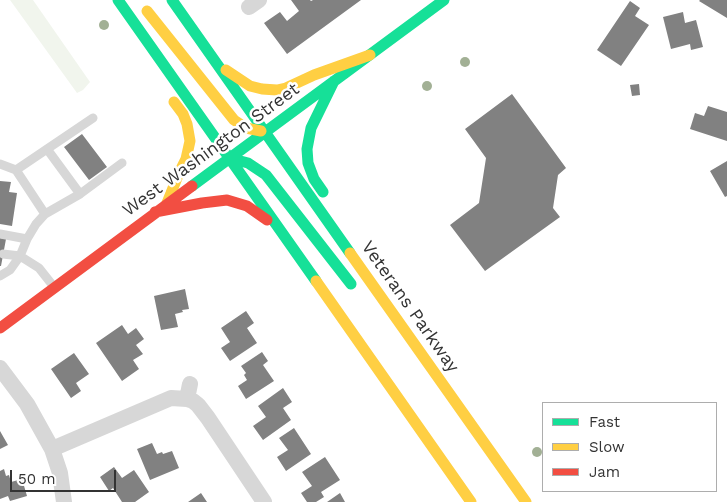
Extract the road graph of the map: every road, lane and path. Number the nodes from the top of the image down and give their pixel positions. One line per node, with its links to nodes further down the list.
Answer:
1 (118, 0): 12 (main road)
2 (138, 0): 10 (main road)
3 (172, 0): 6 (main road, Veterans Parkway)
4 (444, 0): 5 (main road, West Washington Street)
5 (370, 55): 6 (main road); 7 (main road, West Washington Street)
6 (217, 63): 10 (main road, Veterans Parkway)
7 (334, 82): 10 (main road, West Washington Street); 17 (main road)
8 (168, 92): 18 (main road)
9 (92, 118): 11 (lane)
10 (265, 132): 12 (main road, West Washington Street); 30 (main road, Veterans Parkway)
11 (47, 149): 15 (lane); 16 (lane)
12 (229, 158): 18 (main road, West Washington Street); 21 (main road); 29 (main road)
13 (122, 163): 16 (lane)
14 (0, 164): 15 (lane)
15 (16, 170): 20 (lane)
16 (80, 194): 20 (lane)
17 (329, 201)
18 (167, 203): 19 (main road, West Washington Street)
19 (155, 212): 21 (main road); 28 (main road, West Washington Street)
20 (45, 214): 23 (lane)
21 (280, 230): 38 (main road)
22 (0, 234): 23 (lane)
23 (27, 239): 25 (lane)
24 (3, 254): 25 (lane)
25 (20, 256): 26 (lane); 28 (lane)
26 (0, 276)
27 (388, 285): 30 (main road)
28 (54, 287): 31 (main road, West Washington Street)
29 (358, 292)
30 (400, 324): 34 (main road, Veterans Parkway)
31 (0, 328)
32 (0, 368): 35 (street)
33 (419, 370): 34 (main road)
34 (470, 424): 39 (main road, Veterans Parkway)
35 (52, 449): 36 (street); 37 (street)
36 (64, 502)
37 (264, 502)
38 (471, 502)
39 (526, 502)

